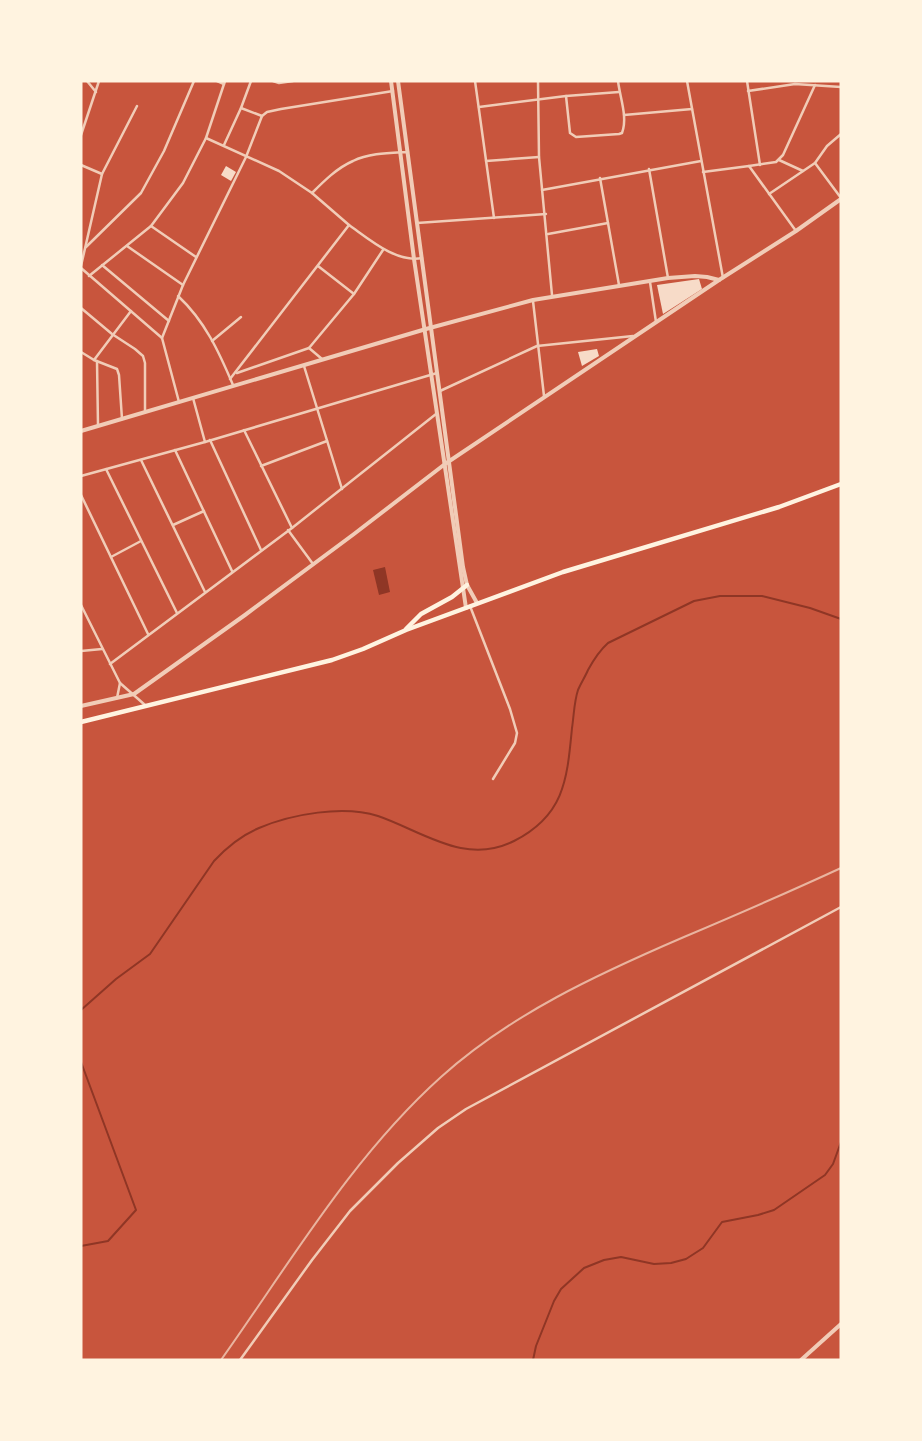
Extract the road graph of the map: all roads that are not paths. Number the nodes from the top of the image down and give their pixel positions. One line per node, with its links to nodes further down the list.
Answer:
1 (87, 81): 22 (street)
2 (99, 81): 22 (street)
3 (194, 81): 65 (street)
4 (217, 81): 16 (street)
5 (251, 81): 28 (street)
6 (273, 81): 15 (street)
7 (293, 81): 15 (street)
8 (391, 81): 20 (street)
9 (398, 81): 36 (street)
10 (475, 81): 27 (street)
11 (538, 81): 25 (street)
12 (618, 81): 23 (street)
13 (687, 81): 29 (street)
14 (747, 81): 21 (street)
15 (279, 82)
16 (225, 83): 34 (street)
17 (795, 83): 18 (street); 21 (street)
18 (814, 85): 19 (street); 41 (street)
19 (841, 87)
20 (393, 91): 31 (street); 37 (street)
21 (748, 91): 45 (street)
22 (96, 92): 33 (street)
23 (619, 92): 24 (street); 30 (street)
24 (566, 96): 25 (street); 30 (street)
25 (540, 100): 27 (street); 38 (street)
26 (137, 106): 50 (street)
27 (479, 107): 42 (street)
28 (241, 108): 31 (street); 35 (street)
29 (692, 109): 30 (street); 40 (street)
30 (624, 115)
31 (262, 116): 39 (street)
32 (841, 134): 43 (street)
33 (81, 135)
34 (206, 138): 35 (street); 61 (street)
35 (224, 146): 39 (street)
36 (408, 152): 37 (street); 58 (street)
37 (401, 153): 53 (street); 70 (street)
38 (539, 156): 42 (street); 52 (street)
39 (246, 157): 53 (street); 68 (street)
40 (701, 160): 47 (street); 49 (street)
41 (780, 160): 45 (street); 48 (street)
42 (486, 161): 57 (street)
43 (815, 163): 48 (street); 55 (street)
44 (81, 165): 50 (street)
45 (760, 165): 46 (street)
46 (749, 166): 49 (street); 54 (street)
47 (650, 169): 51 (street); 75 (street)
48 (802, 171): 54 (street)
49 (703, 172): 76 (street)
50 (102, 174): 65 (street)
51 (600, 178): 52 (street); 59 (street)
52 (542, 190): 56 (street)
53 (312, 193): 60 (street)
54 (769, 194): 62 (street)
55 (841, 198): 62 (street)
56 (546, 214): 57 (street); 63 (street)
57 (494, 218): 58 (street)
58 (417, 223): 69 (street)
59 (608, 223): 63 (street); 78 (street)
60 (349, 225): 66 (street); 72 (street)
61 (151, 226): 64 (street); 68 (street)
62 (796, 231): 76 (street)
63 (548, 234): 81 (street)
64 (127, 246): 71 (street); 79 (street)
65 (86, 247): 67 (street)
66 (383, 250): 70 (street); 80 (street)
67 (83, 253): 73 (street)
68 (196, 257): 79 (street)
69 (422, 258): 70 (street); 89 (street)
70 (414, 259): 90 (street)
71 (102, 265): 74 (street); 87 (street)
72 (318, 266): 80 (street); 101 (street)
73 (81, 267): 74 (street)
74 (89, 276): 85 (street)
75 (668, 278): 76 (street); 77 (street)
76 (721, 279): 88 (street)
77 (650, 281): 78 (street); 88 (street)
78 (619, 285): 81 (street)
79 (183, 286): 82 (street)
80 (354, 294): 96 (street)
81 (552, 295): 83 (street)
82 (178, 296): 87 (street); 94 (street)
83 (532, 300): 89 (street); 95 (street)
84 (81, 308): 91 (street)
85 (131, 311): 91 (street); 93 (street)
86 (241, 317): 94 (street)
87 (169, 321): 93 (street)
88 (656, 322): 92 (street)
89 (432, 327): 90 (street); 102 (street)
90 (426, 329): 98 (street); 103 (street)
91 (112, 334): 99 (street); 111 (street)
92 (637, 336): 95 (street); 107 (street)
93 (162, 338): 109 (street)
94 (212, 341): 104 (street)
95 (537, 346): 106 (street); 107 (street)
96 (309, 348): 98 (street); 101 (street)
97 (81, 352): 99 (street)
98 (323, 360): 100 (street)
99 (96, 361): 113 (street); 114 (street)
100 (304, 366): 105 (street); 110 (street)
101 (236, 374): 104 (street)
102 (437, 374): 103 (street); 106 (street)
103 (432, 375): 110 (street); 112 (street)
104 (230, 379): 105 (street)
105 (233, 385): 108 (street)
106 (440, 391): 122 (street)
107 (544, 396): 122 (street)
108 (193, 398): 109 (street); 119 (street)
109 (179, 402): 111 (street)
110 (318, 408): 115 (street); 118 (street)
111 (145, 412): 113 (street)
112 (438, 413): 123 (street); 128 (street)
113 (122, 419): 114 (street)
114 (98, 426): 116 (street)
115 (244, 430): 117 (street); 124 (street)
116 (81, 431)
117 (210, 440): 119 (street); 135 (street)
118 (327, 441): 124 (street); 128 (street)
119 (205, 442): 120 (street)
120 (174, 450): 121 (street); 130 (street)
121 (141, 460): 125 (street); 131 (street)
122 (450, 461): 123 (street); 139 (street)
123 (445, 464): 137 (street); 140 (street)
124 (260, 466): 132 (street)
125 (106, 469): 126 (street); 134 (street)
126 (81, 476)
127 (841, 484): 142 (main road)
128 (342, 489): 132 (street)
129 (81, 494): 136 (street)
130 (204, 511): 131 (street); 138 (street)
131 (173, 525): 141 (street)
132 (292, 528): 133 (street)
133 (288, 530): 135 (street); 137 (street)
134 (141, 541): 136 (street); 145 (street)
135 (261, 550): 138 (street)
136 (111, 557): 147 (street)
137 (313, 564): 152 (street)
138 (232, 571): 141 (street)
139 (467, 585): 140 (main road); 142 (street)
140 (462, 589): 144 (street); 146 (main road)
141 (205, 592): 145 (street)
142 (477, 603): 144 (main road)
143 (81, 605): 148 (street)
144 (468, 607): 146 (main road); 157 (street)
145 (177, 613): 147 (street)
146 (406, 630): 155 (main road)
147 (148, 634): 150 (street)
148 (102, 649): 149 (street); 150 (street)
149 (81, 651)
150 (110, 664): 151 (street)
151 (120, 683): 152 (street); 153 (street)
152 (134, 694): 153 (street); 155 (street)
153 (117, 698): 154 (street)
154 (81, 706)
155 (147, 706): 156 (main road)
156 (81, 722)
157 (493, 779)
158 (841, 907): 160 (street)
159 (841, 1324): 161 (street)
160 (240, 1360)
161 (801, 1360)

